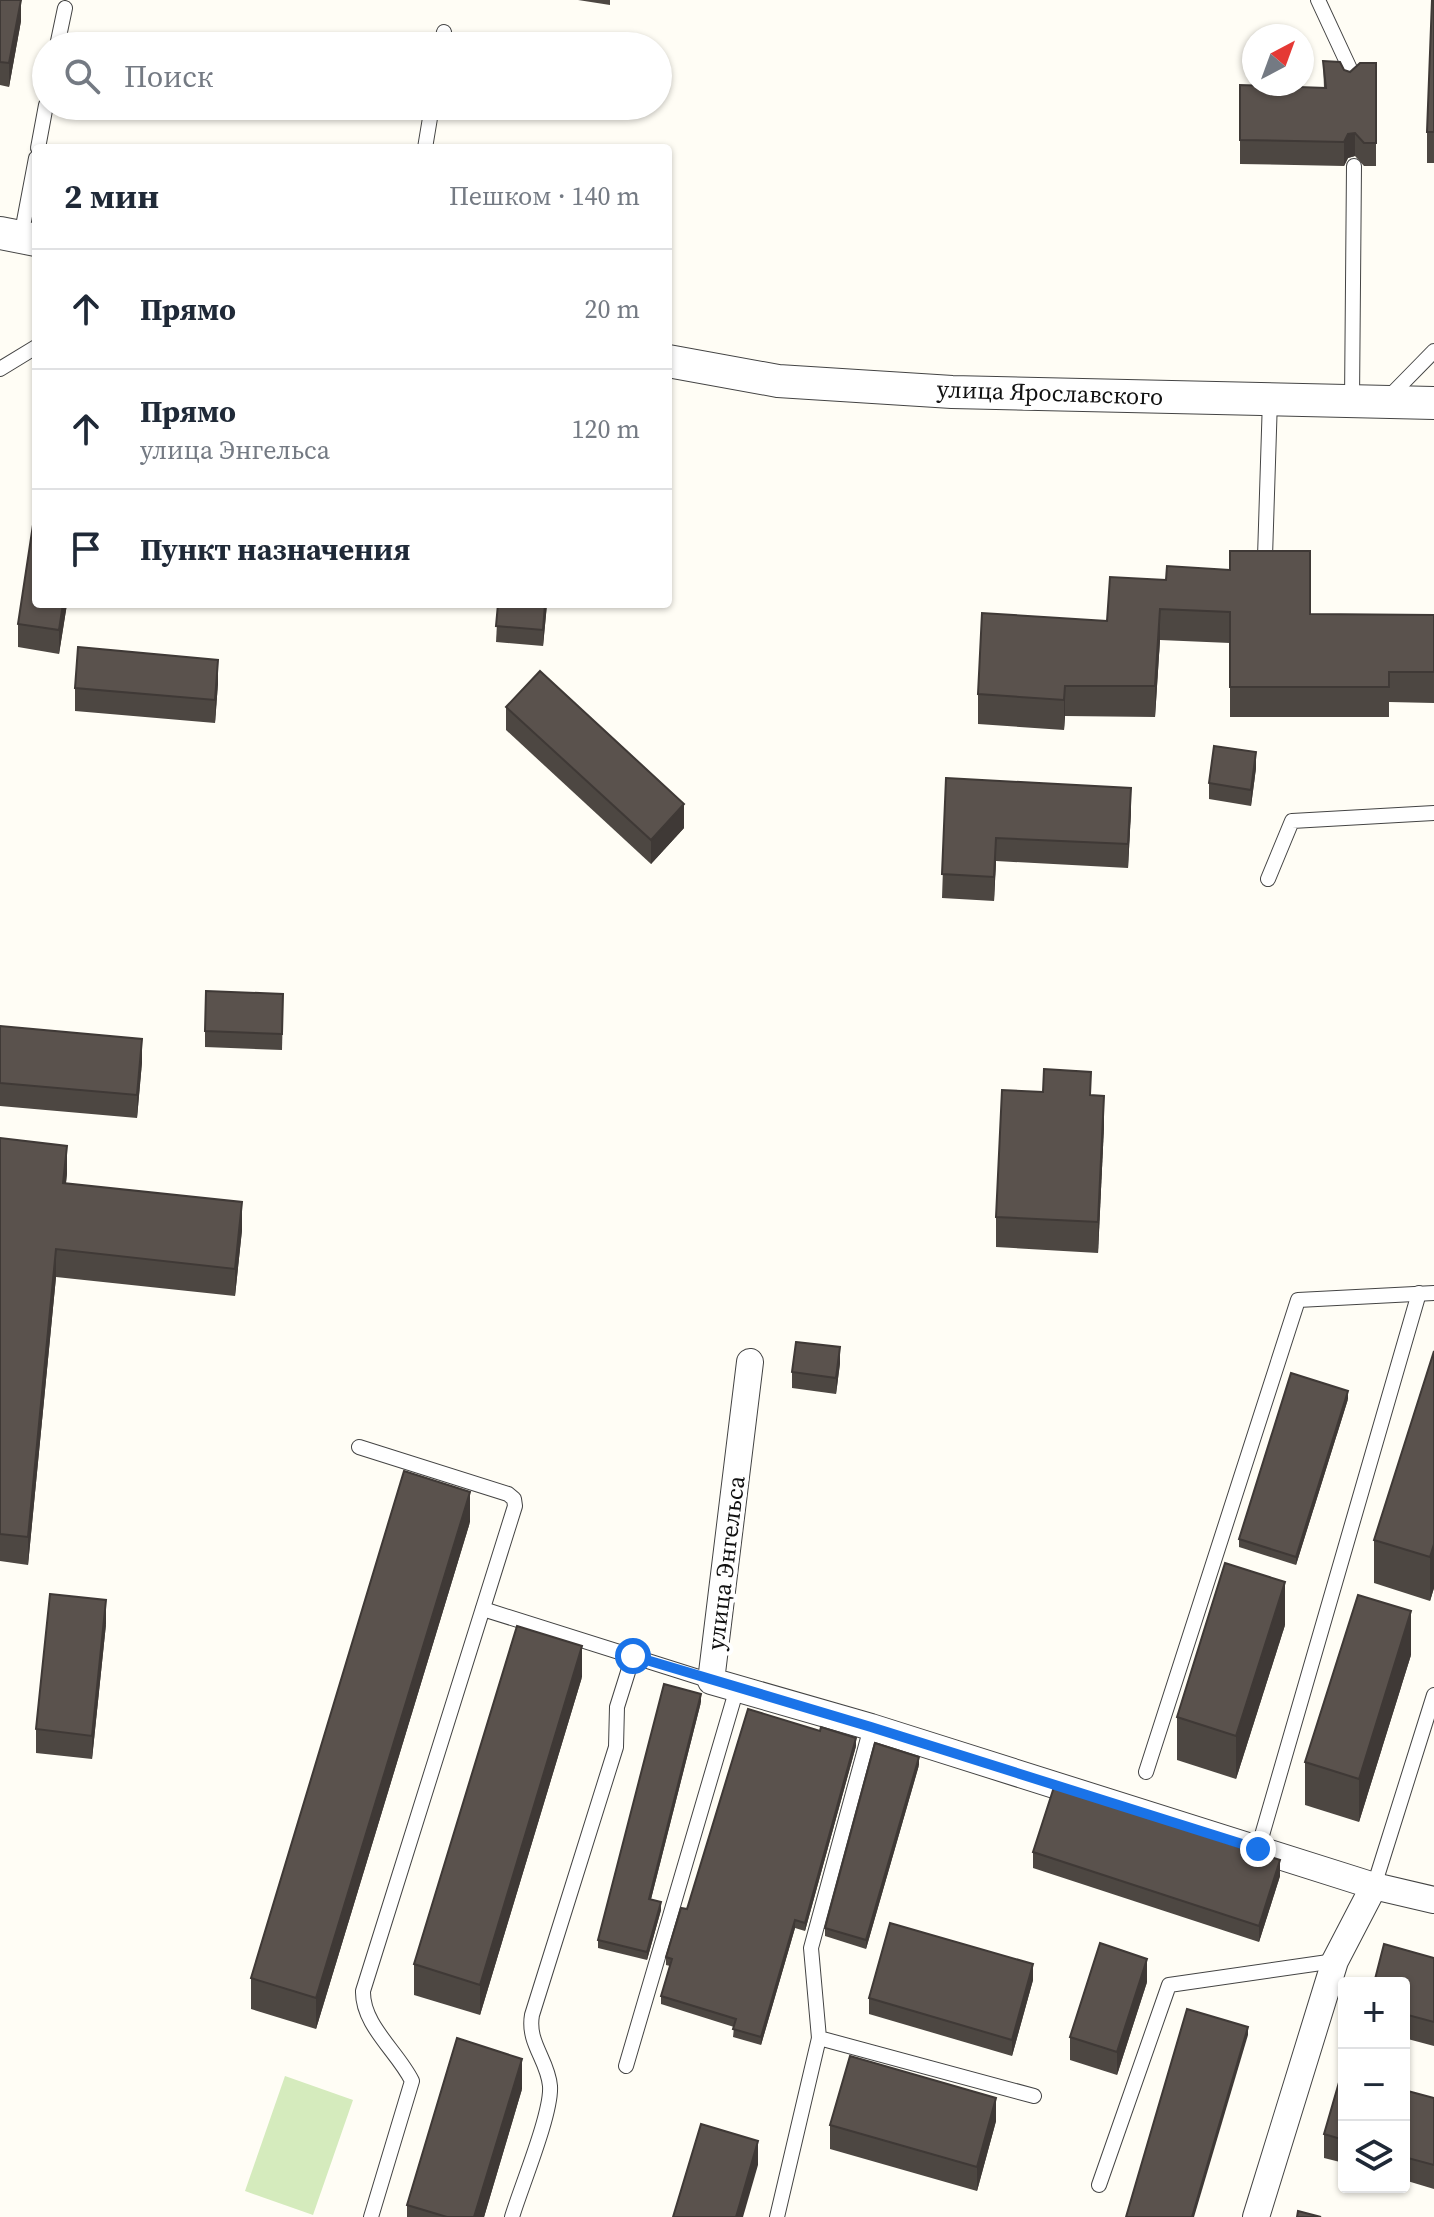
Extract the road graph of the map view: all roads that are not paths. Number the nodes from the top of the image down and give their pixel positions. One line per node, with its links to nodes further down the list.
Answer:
1 (1318, 0): 4 (lane)
2 (65, 8): 3 (lane)
3 (60, 32)
4 (1350, 86)
5 (43, 120): 7 (lane)
6 (430, 120): 8 (lane)
7 (39, 144)
8 (426, 144)
9 (1354, 166): 17 (lane)
10 (32, 177): 11 (lane)
11 (19, 237)
12 (32, 349): 15 (lane)
13 (1434, 351): 18 (lane)
14 (672, 362): 16 (street, улица Ярославского)
15 (0, 369)
16 (1270, 399): 17 (street, улица Ярославского); 20 (lane)
17 (1352, 401): 18 (street, улица Ярославского)
18 (1385, 402): 19 (street, улица Ярославского)
19 (1434, 403)
20 (1265, 557)
21 (1434, 813): 22 (lane)
22 (1268, 879)
23 (1427, 1293): 32 (lane); 33 (lane)
24 (750, 1362): 28 (street, улица Энгельса)
25 (359, 1447): 26 (lane)
26 (483, 1609): 27 (lane); 41 (lane)
27 (633, 1656): 28 (lane); 42 (lane)
28 (711, 1681): 29 (street, улица Энгельса)
29 (737, 1688): 31 (street, улица Энгельса); 38 (lane)
30 (1434, 1695): 34 (lane)
31 (871, 1727): 33 (street, улица Энгельса); 37 (lane)
32 (1146, 1772)
33 (1258, 1849): 34 (street, улица Энгельса)
34 (1374, 1886): 35 (street, улица Энгельса); 36 (street)
35 (1434, 1900)
36 (1335, 1961): 40 (lane); 44 (street)
37 (819, 2038): 39 (lane); 43 (lane)
38 (626, 2066)
39 (1034, 2096)
40 (1099, 2185)
41 (371, 2217)
42 (512, 2217)
43 (777, 2217)
44 (1256, 2217)

